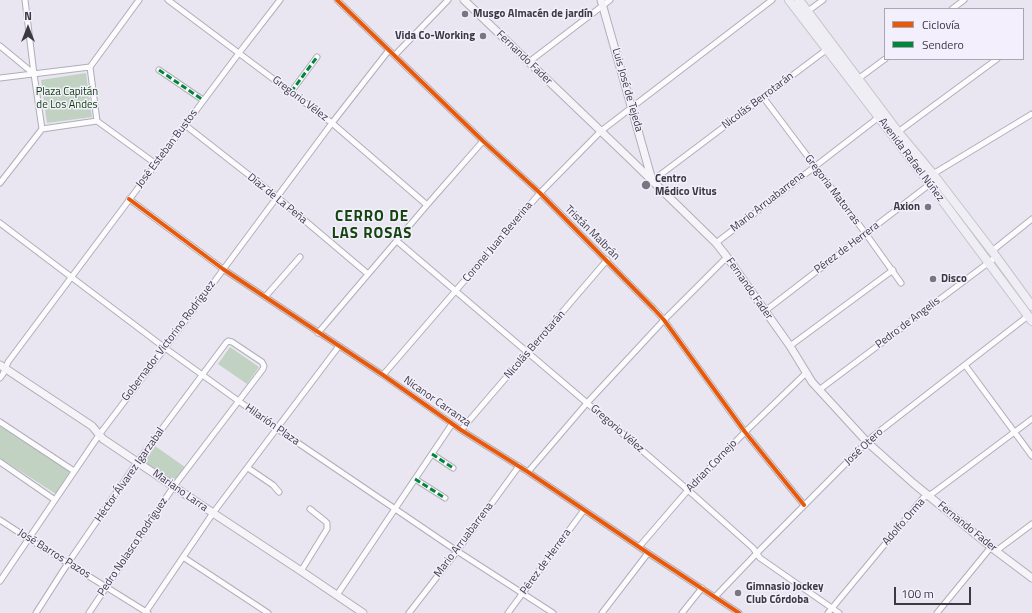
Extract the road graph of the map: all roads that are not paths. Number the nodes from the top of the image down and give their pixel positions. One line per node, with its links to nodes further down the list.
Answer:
1 (25, 0): 28 (street)
2 (139, 0): 26 (street)
3 (168, 0): 20 (street, Gregorio Vélez)
4 (280, 0): 20 (street, José Esteban Bustos)
5 (338, 0): 18 (street, Tristán Malbrán)
6 (448, 0): 21 (street)
7 (464, 0): 25 (main road, Fernando Fader)
8 (610, 0): 14 (street)
9 (772, 0): 34 (street, Coronel Juan Beverina)
10 (789, 0): 19 (main road, Avenida Rafael Núñez)
11 (799, 0): 16 (main road, Avenida Rafael Núñez)
12 (822, 0): 16 (street)
13 (964, 0): 15 (street)
14 (602, 2): 25 (street); 34 (main road, Luis José de Tejeda)
15 (953, 8)
16 (808, 11): 30 (main road, Avenida Rafael Núñez)
17 (0, 46): 28 (street)
18 (389, 50): 21 (street, Tristán Malbrán); 38 (street, Gobernador Victorino Rodríguez)
19 (826, 50): 32 (street, Nicolás Berrotarán); 36 (main road, Avenida Rafael Núñez)
20 (239, 53): 31 (street, Gregorio Vélez); 33 (street, José Esteban Bustos)
21 (395, 55): 43 (street, Tristán Malbrán)
22 (317, 57): 31 (street)
23 (884, 60): 30 (street)
24 (996, 60): 42 (street)
25 (529, 62): 41 (main road, Fernando Fader)
26 (90, 67): 28 (street); 37 (street)
27 (159, 70): 33 (street)
28 (34, 74): 29 (street); 40 (street)
29 (0, 78)
30 (858, 79): 42 (main road, Avenida Rafael Núñez)
31 (291, 92): 38 (street, Gregorio Vélez)
32 (763, 97): 45 (street, Gregoria Matorras); 47 (street, Nicolás Berrotarán)
33 (204, 100): 39 (street, José Esteban Bustos)
34 (632, 107): 41 (street, Coronel Juan Beverina); 47 (main road, Luis José de Tejeda)
35 (1032, 114): 46 (street)
36 (879, 117): 45 (street, Mario Arruabarrena); 49 (main road, Avenida Rafael Núñez)
37 (97, 121): 40 (street); 44 (street)
38 (332, 123): 51 (street, Gobernador Victorino Rodríguez); 53 (street, Gregorio Vélez)
39 (185, 125): 44 (street, José Esteban Bustos); 51 (street, Díaz de La Peña)
40 (42, 129): 48 (street)
41 (601, 131): 47 (main road, Fernando Fader); 50 (street, Coronel Juan Beverina)
42 (898, 132): 46 (main road, Avenida Rafael Núñez)
43 (483, 141): 50 (street, Tristán Malbrán); 53 (street)
44 (156, 164): 52 (street, José Esteban Bustos)
45 (814, 166): 56 (street, Gregoria Matorras); 58 (street, Mario Arruabarrena)
46 (933, 174): 59 (main road, Avenida Rafael Núñez)
47 (652, 181): 58 (main road, Fernando Fader)
48 (0, 183)
49 (930, 184): 56 (street, Pérez de Herrera); 63 (main road, Avenida Rafael Núñez)
50 (540, 193): 62 (street, Tristán Malbrán); 69 (street, Coronel Juan Beverina)
51 (277, 197): 64 (street, Gobernador Victorino Rodríguez); 66 (street, Díaz de La Peña)
52 (129, 199): 64 (street, Nicanor Carranza); 67 (street, José Esteban Bustos)
53 (427, 205): 57 (street)
54 (1032, 219): 59 (street, Pedro de Angelis)
55 (0, 223): 67 (street, Hilarión Plaza)
56 (866, 234): 65 (street, Gregoria Matorras); 72 (street, Pérez de Herrera)
57 (397, 241): 66 (street); 69 (street, Gregorio Vélez)
58 (716, 243): 61 (main road, Fernando Fader)
59 (994, 254): 63 (street, Pedro de Angelis); 71 (main road, Avenida Rafael Núñez)
60 (300, 257): 70 (street)
61 (726, 257): 72 (main road, Fernando Fader); 74 (street)
62 (608, 260): 74 (street, Tristán Malbrán); 79 (street, Nicolás Berrotarán)
63 (988, 262): 73 (main road, Avenida Rafael Núñez); 87 (street, Pedro de Angelis)
64 (223, 269): 70 (street, Nicanor Carranza); 78 (street, Gobernador Victorino Rodríguez)
65 (893, 270): 68 (street, Gregoria Matorras); 77 (street)
66 (368, 274): 75 (street)
67 (72, 277): 78 (street, Hilarión Plaza); 82 (street, José Esteban Bustos)
68 (902, 282)
69 (457, 291): 79 (street, Gregorio Vélez); 85 (street, Coronel Juan Beverina)
70 (265, 297): 75 (street, Nicanor Carranza)
71 (1032, 306)
72 (765, 311): 77 (main road, Fernando Fader)
73 (1030, 318): 80 (street, José Otero)
74 (664, 320): 89 (street); 95 (street, Tristán Malbrán)
75 (318, 333): 76 (street, Nicanor Carranza)
76 (339, 346): 85 (street, Nicanor Carranza); 93 (street)
77 (790, 346): 83 (main road, Fernando Fader)
78 (165, 348): 84 (street, Hilarión Plaza); 97 (street, Gobernador Victorino Rodríguez)
79 (528, 352): 89 (street, Gregorio Vélez); 94 (street, Nicolás Berrotarán)
80 (965, 365): 96 (street); 98 (street, José Otero)
81 (264, 366): 84 (street, Héctor Álvarez Igarzabal); 88 (street, Pedro Nolasco Rodríguez)
82 (2, 367): 86 (street, José Esteban Bustos); 97 (main road, Mariano Larra)
83 (806, 373): 87 (main road, Fernando Fader); 95 (street, Adrian Cornejo)
84 (202, 375): 88 (street, Hilarión Plaza); 102 (street, Héctor Álvarez Igarzabal)
85 (383, 375): 92 (street, Nicanor Carranza)
86 (0, 378)
87 (819, 390): 98 (main road, Fernando Fader)
88 (238, 402): 93 (street, Hilarión Plaza); 109 (street, Pedro Nolasco Rodríguez)
89 (587, 403): 107 (street); 110 (street, Gregorio Vélez)
90 (1032, 419): 96 (street, Adolfo Orma)
91 (0, 422): 106 (street)
92 (452, 424): 94 (street, Nicanor Carranza); 99 (street)
93 (276, 428): 104 (street); 117 (street, Hilarión Plaza)
94 (462, 430): 103 (street, Nicanor Carranza)
95 (745, 432): 110 (street, Adrian Cornejo); 115 (street, Tristán Malbrán)
96 (1014, 432): 100 (street); 112 (street, Adolfo Orma)
97 (99, 435): 102 (main road, Mariano Larra); 106 (street, Gobernador Victorino Rodríguez)
98 (867, 442): 112 (main road, Fernando Fader); 115 (street, José Otero)
99 (432, 454): 105 (street); 108 (street)
100 (1032, 456)
101 (0, 462): 114 (street)
102 (138, 462): 109 (main road, Mariano Larra); 129 (street, Héctor Álvarez Igarzabal)
103 (519, 466): 107 (street, Nicanor Carranza); 125 (street, Mario Arruabarrena)
104 (248, 468): 111 (street); 119 (street)
105 (453, 468)
106 (74, 471): 114 (street, Gobernador Victorino Rodríguez)
107 (528, 472): 118 (street, Nicanor Carranza)
108 (415, 479): 113 (street); 117 (street)
109 (174, 486): 119 (main road, Mariano Larra); 133 (street, Pedro Nolasco Rodríguez)
110 (688, 490): 123 (street, Adrian Cornejo); 127 (street, Gregorio Vélez)
111 (279, 492)
112 (928, 495): 124 (main road, Fernando Fader); 138 (street, Adolfo Orma)
113 (445, 498)
114 (55, 500): 122 (street, Gobernador Victorino Rodríguez)
115 (804, 506): 127 (street, José Otero)
116 (310, 508): 130 (street)
117 (395, 509): 125 (street, Hilarión Plaza); 136 (street)
118 (584, 510): 123 (street, Nicanor Carranza); 135 (street, Pérez de Herrera)
119 (213, 513): 128 (street); 130 (main road, Mariano Larra)
120 (0, 520): 122 (street, José Barros Pazos)
121 (1032, 524): 124 (street)
122 (29, 539): 129 (street, José Barros Pazos); 132 (street, Gobernador Victorino Rodríguez)
123 (639, 547): 126 (street, Nicanor Carranza)
124 (993, 549): 131 (main road, Fernando Fader); 151 (street)
125 (457, 551): 135 (street, Hilarión Plaza); 144 (street, Mario Arruabarrena)
126 (648, 553): 134 (street, Nicanor Carranza); 147 (street)
127 (757, 553): 137 (street, José Otero); 138 (street, Gregorio Vélez)
128 (183, 557): 139 (street); 142 (street)
129 (68, 563): 133 (street, José Barros Pazos); 140 (street, Héctor Álvarez Igarzabal)
130 (301, 571): 136 (main road, Mariano Larra)
131 (1032, 578)
132 (0, 580)
133 (106, 587): 139 (street, José Barros Pazos); 141 (street, Pedro Nolasco Rodríguez)
134 (702, 588): 137 (street, Nicanor Carranza); 148 (street)
135 (523, 593): 145 (street, Pérez de Herrera); 146 (street, Hilarión Plaza)
136 (337, 595): 143 (main road, Mariano Larra)
137 (715, 597): 149 (street, Nicanor Carranza)
138 (830, 611): 150 (street, Gregorio Vélez)
139 (147, 612)
140 (36, 613)
141 (89, 613)
142 (268, 613)
143 (363, 613)
144 (409, 613)
145 (508, 613)
146 (553, 613)
147 (602, 613)
148 (682, 613)
149 (739, 613)
150 (839, 613)
151 (937, 613)

